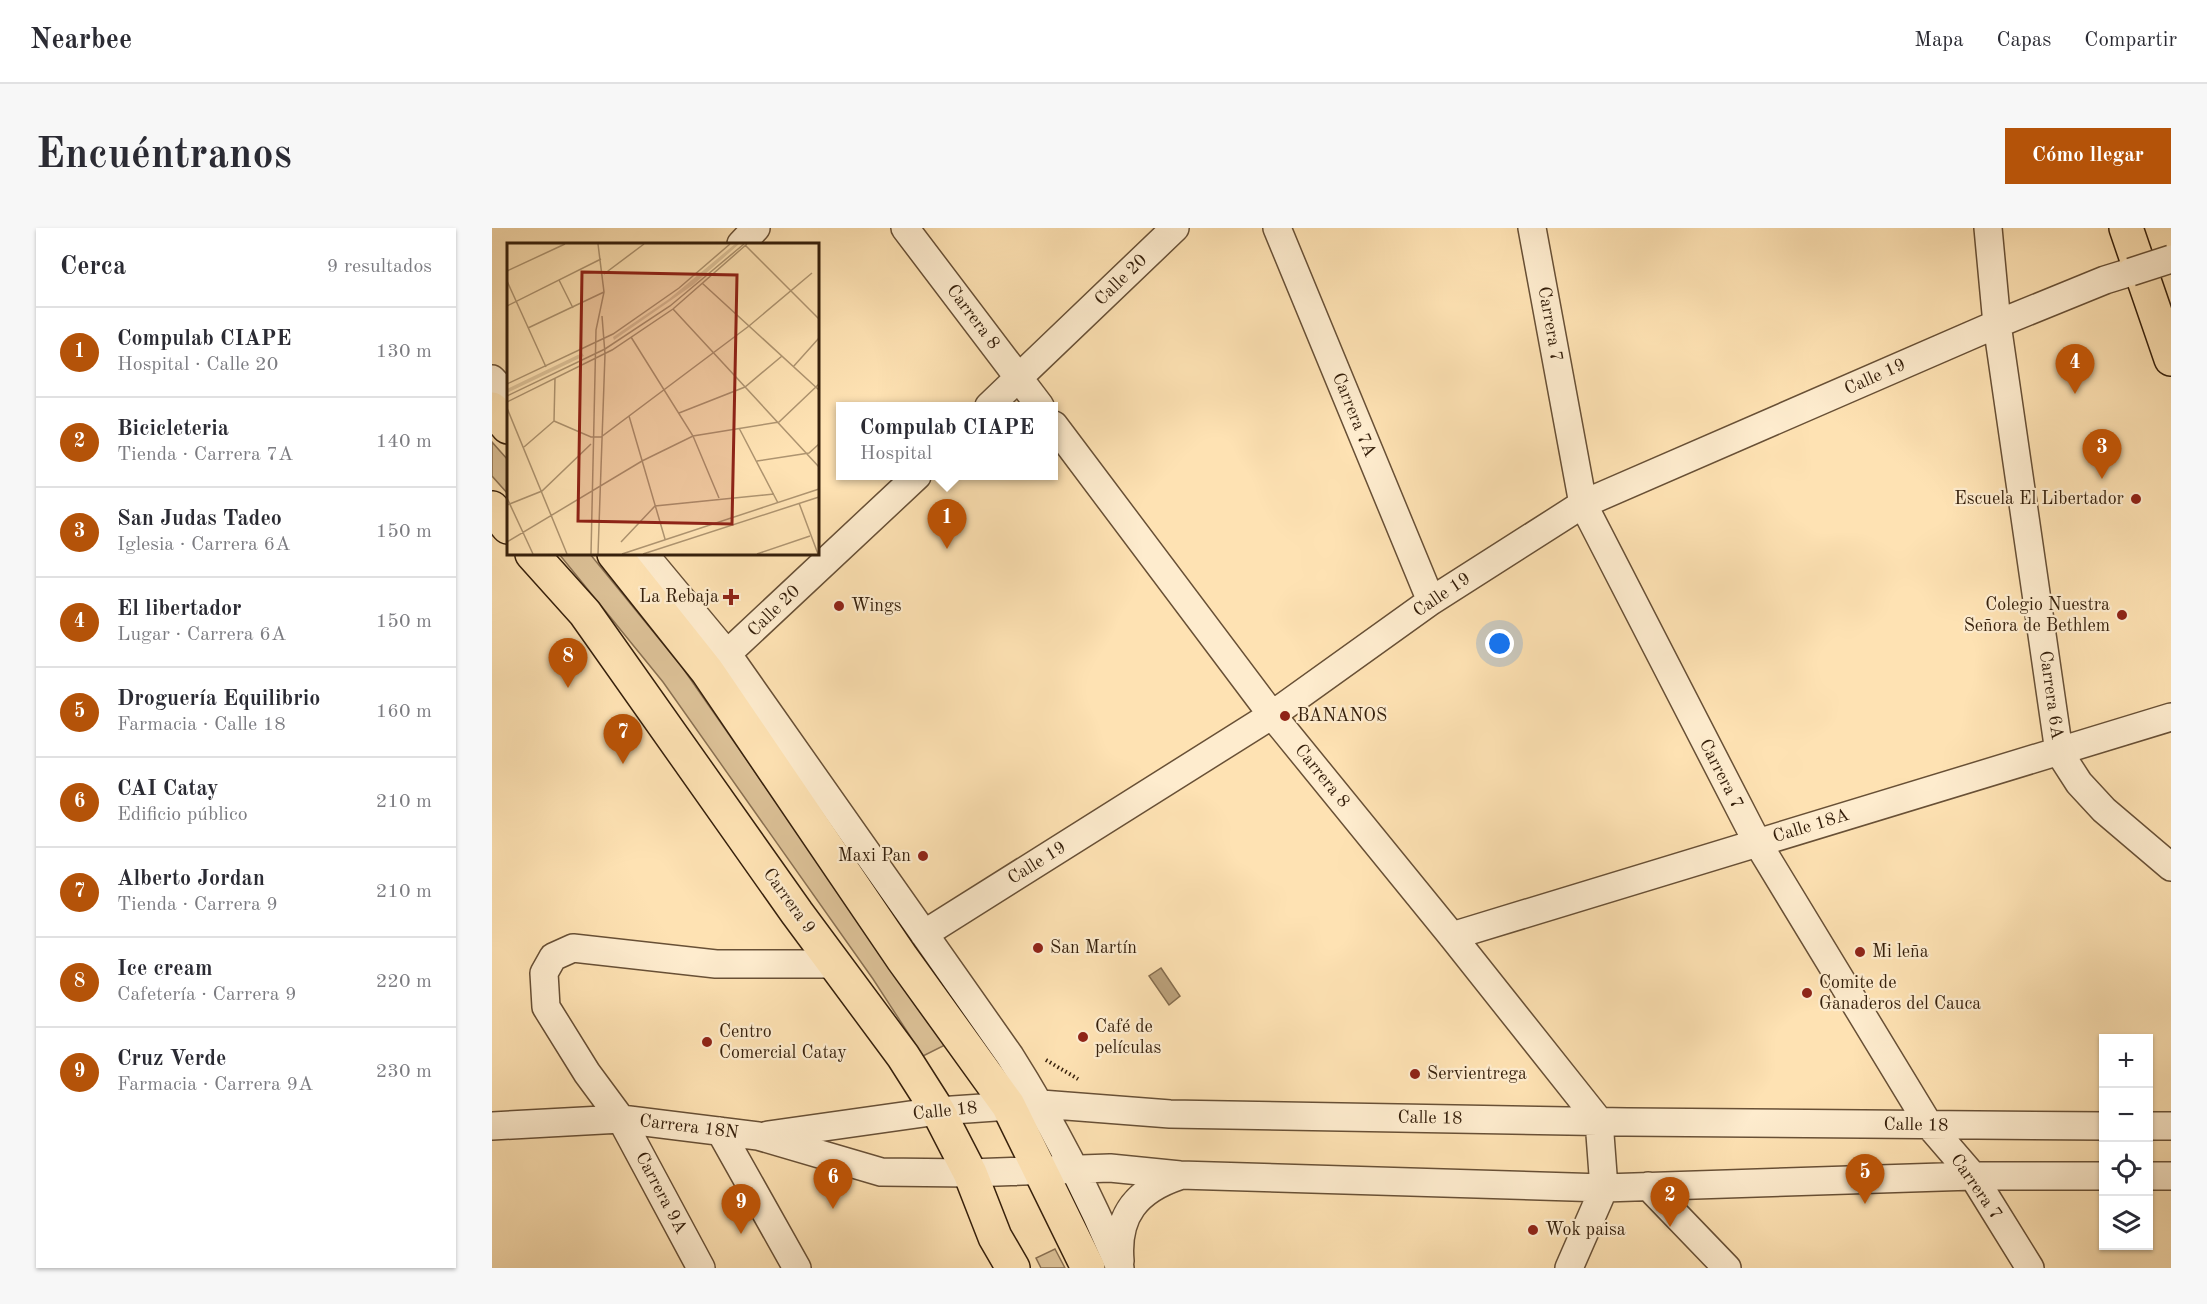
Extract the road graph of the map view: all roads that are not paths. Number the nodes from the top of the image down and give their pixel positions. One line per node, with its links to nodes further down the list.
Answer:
1 (756, 228): 8 (street)
2 (906, 228): 13 (street, Carrera 8)
3 (1175, 228): 13 (street, Calle 20)
4 (1277, 228): 27 (street, Carrera 7A)
5 (1532, 228): 21 (street, Carrera 7)
6 (1988, 228): 10 (street, Carrera 6A)
7 (2126, 228): 11 (main road)
8 (742, 243)
9 (2171, 259): 10 (street, Calle 19, bridge)
10 (1997, 324): 21 (street, Calle 19); 31 (street, Carrera 6A)
11 (2171, 359)
12 (492, 379): 14 (street)
13 (1019, 379): 15 (street, Calle 20); 16 (street, Carrera 8)
14 (507, 395)
15 (993, 402)
16 (1037, 402)
17 (492, 409): 18 (main road)
18 (507, 426)
19 (1058, 432): 29 (street, Carrera 8)
20 (912, 480): 28 (street, Calle 20)
21 (1583, 504): 27 (street, Calle 19); 32 (street, Carrera 7)
22 (492, 508): 23 (main road)
23 (507, 526)
24 (533, 555): 36 (main road, Carrera 9)
25 (615, 555): 28 (main road)
26 (645, 555): 28 (street)
27 (1431, 601): 29 (street, Calle 19)
28 (718, 663): 34 (street); 38 (main road)
29 (1272, 715): 34 (street, Calle 19); 35 (street, Carrera 8)
30 (2171, 717): 31 (street, Calle 18A)
31 (2059, 752): 32 (street, Calle 18A); 33 (street, Carrera 6A)
32 (1757, 842): 35 (street, Calle 18A); 43 (street, Carrera 7)
33 (2171, 867)
34 (924, 934): 37 (street)
35 (1452, 936): 41 (street, Carrera 8)
36 (835, 964): 39 (main road, Carrera 9); 40 (street, Carrera 9A)
37 (1041, 1104): 38 (street, Calle 18); 41 (street, Calle 18); 49 (street)
38 (1008, 1105): 39 (street, Calle 18); 50 (main road)
39 (938, 1111): 48 (street, Calle 18); 51 (main road, Carrera 9)
40 (621, 1119): 42 (street, Carrera 18N); 47 (street, Carrera 18N); 60 (street, Carrera 9A)
41 (1599, 1121): 43 (street, Calle 18); 58 (street)
42 (495, 1122)
43 (1929, 1125): 44 (street, Calle 18); 53 (street, Carrera 7)
44 (2099, 1126)
45 (2153, 1126): 46 (street)
46 (2171, 1126)
47 (720, 1131): 48 (street, Carrera 18N); 61 (street)
48 (758, 1136): 51 (street, Carrera 18N)
49 (1076, 1169): 50 (street); 52 (street); 64 (street)
50 (1041, 1170): 51 (street); 63 (main road)
51 (970, 1173): 59 (main road, Carrera 9)
52 (1180, 1175): 58 (street); 64 (street)
53 (1973, 1176): 54 (street); 57 (street); 67 (street, Carrera 7)
54 (2099, 1176)
55 (2153, 1176): 56 (street)
56 (2171, 1176)
57 (1648, 1186): 58 (street); 66 (street)
58 (1604, 1188): 65 (street)
59 (996, 1252): 62 (main road, Carrera 9)
60 (701, 1268)
61 (797, 1268)
62 (1013, 1268)
63 (1088, 1268)
64 (1120, 1268)
65 (1569, 1268)
66 (1727, 1268)
67 (2030, 1268)

